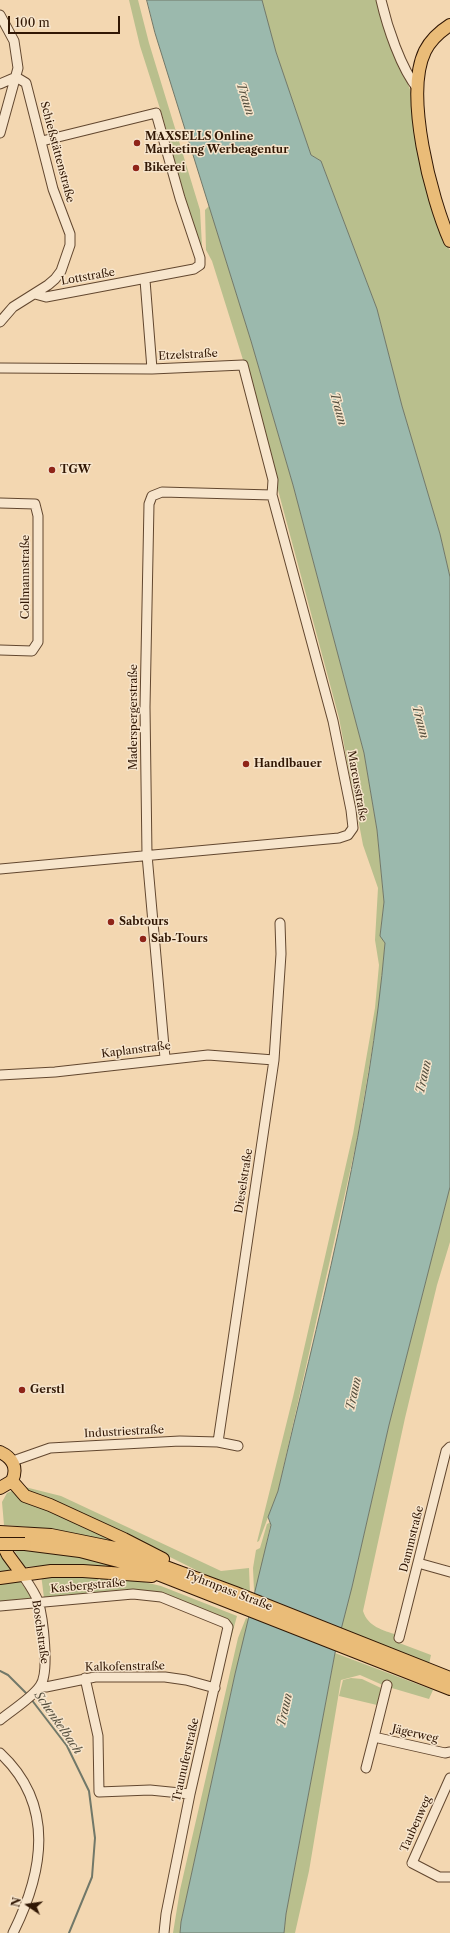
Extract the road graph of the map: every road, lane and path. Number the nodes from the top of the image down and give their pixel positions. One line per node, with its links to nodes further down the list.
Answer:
1 (380, 0): 6 (street)
2 (0, 15): 4 (street)
3 (450, 25): 6 (main road)
4 (16, 77): 5 (street); 7 (street); 8 (street, Schießstättenstraße)
5 (0, 84)
6 (418, 89): 9 (main road)
7 (0, 133)
8 (42, 141): 10 (street, Lottstraße); 11 (street, Schießstättenstraße)
9 (450, 241)
10 (145, 280): 11 (street, Lottstraße); 14 (street)
11 (35, 294): 12 (street, Schießstättenstraße)
12 (0, 322)
13 (0, 368): 14 (street, Etzelstraße)
14 (152, 369): 15 (street, Etzelstraße)
15 (272, 495): 18 (street, Maderspergerstraße); 18 (street, Marcusstraße)
16 (0, 503): 17 (street, Collmannstraße)
17 (0, 650)
18 (147, 855): 19 (street, Marcusstraße); 21 (street, Maderspergerstraße)
19 (0, 869)
20 (280, 923): 22 (street, Dieselstraße)
21 (165, 1058): 22 (street, Kaplanstraße); 23 (street, Kaplanstraße)
22 (274, 1060): 24 (street, Dieselstraße)
23 (0, 1075)
24 (218, 1442): 25 (street, Industriestraße); 28 (street, Industriestraße)
25 (238, 1446)
26 (450, 1447): 35 (street, Dammstraße)
27 (0, 1452): 28 (main road)
28 (13, 1461): 29 (main road)
29 (12, 1481): 30 (main road); 40 (main road)
30 (0, 1488)
31 (0, 1532): 32 (main road, Pyhrnpass Straße)
32 (24, 1538): 34 (main road, Pyhrnpass Straße, bridge); 38 (main road, Pyhrnpass Straße); 40 (main road, Pyhrnpass Straße)
33 (0, 1539): 37 (main road, Boschstraße)
34 (0, 1544)
35 (418, 1563): 36 (street); 45 (street, Dammstraße)
36 (450, 1572)
37 (22, 1574): 38 (main road); 39 (main road); 42 (street, Boschstraße)
38 (163, 1577): 41 (main road, Pyhrnpass Straße)
39 (0, 1578)
40 (214, 1585): 41 (main road, Pyhrnpass Straße)
41 (233, 1598): 46 (main road, Pyhrnpass Straße)
42 (38, 1602): 43 (street, Kasbergstraße); 44 (street, Kasbergstraße); 50 (street, Boschstraße)
43 (0, 1606)
44 (198, 1612): 51 (street, Traunuferstraße)
45 (399, 1638)
46 (359, 1648): 48 (main road, Pyhrnpass Straße); 52 (main road, Pyhrnpass Straße)
47 (85, 1678): 50 (street, Kalkofenstraße); 51 (street, Kalkofenstraße); 59 (street)
48 (450, 1678)
49 (387, 1685): 54 (street, Jägerweg)
50 (40, 1686): 53 (street)
51 (215, 1688): 59 (street, Traunuferstraße)
52 (450, 1689)
53 (0, 1720)
54 (374, 1737): 55 (street, Jägerweg); 57 (street, Jägerweg)
55 (450, 1752)
56 (0, 1753): 61 (street)
57 (366, 1768)
58 (450, 1778): 60 (street, Taubenweg)
59 (190, 1794): 62 (street, Traunuferstraße)
60 (450, 1877)
61 (13, 1933)
62 (164, 1933)

